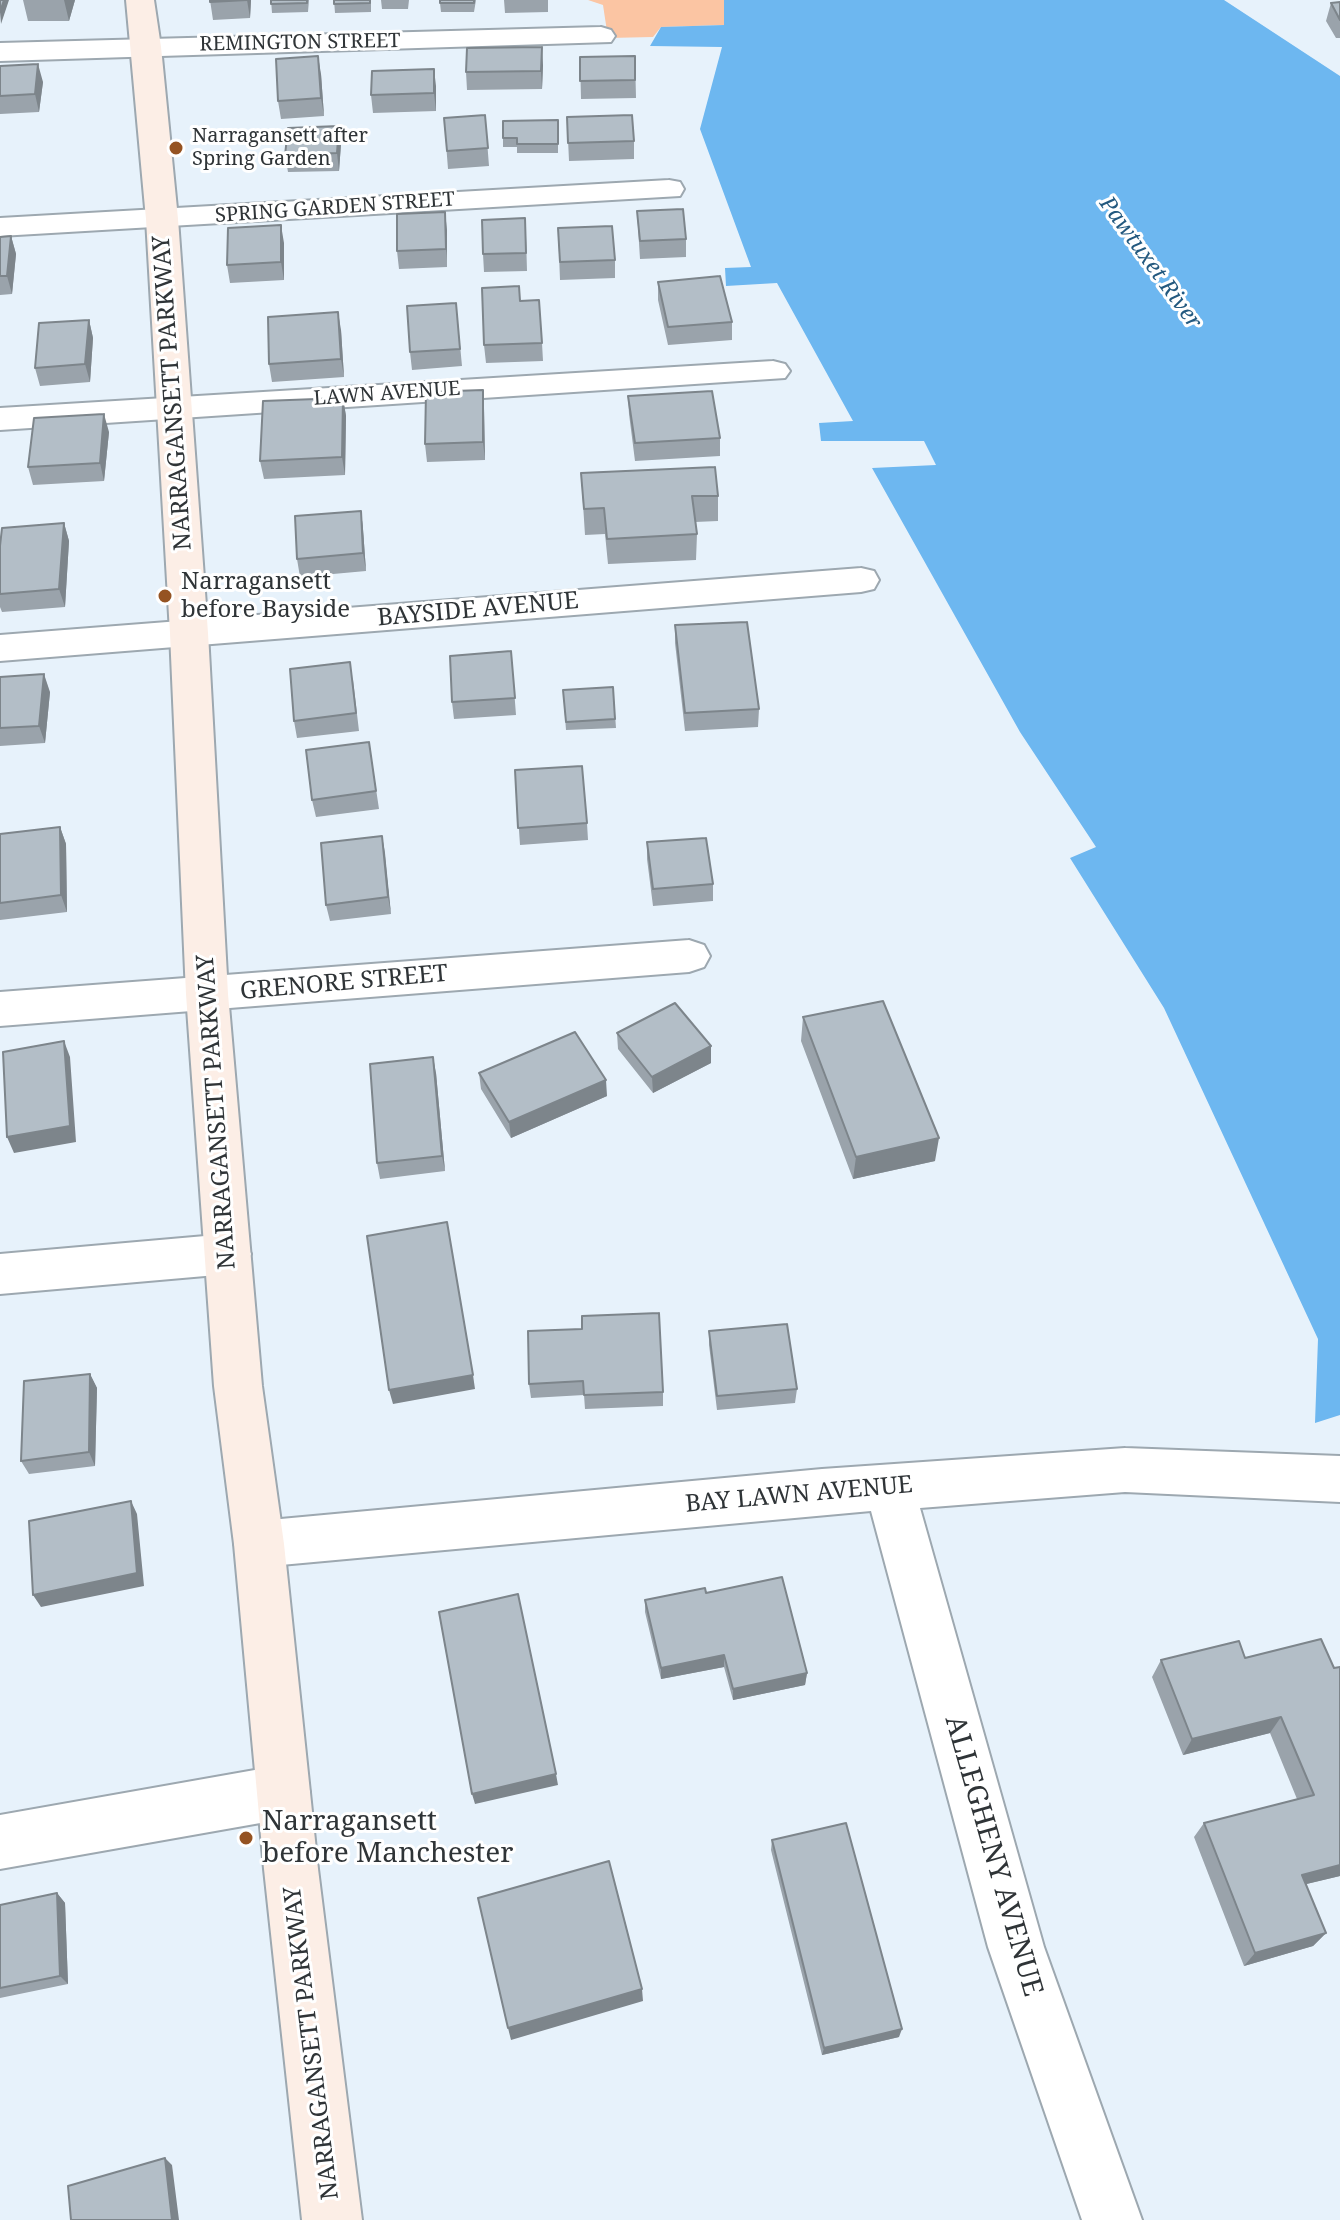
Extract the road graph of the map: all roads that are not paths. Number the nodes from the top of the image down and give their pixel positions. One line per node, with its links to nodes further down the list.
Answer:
1 (140, 0): 3 (street, NARRAGANSETT PARKWAY)
2 (601, 36): 3 (street, REMINGTON STREET)
3 (147, 47): 4 (street, REMINGTON STREET); 6 (street, NARRAGANSETT PARKWAY)
4 (0, 52)
5 (669, 189): 6 (street, SPRING GARDEN STREET)
6 (162, 219): 7 (street, SPRING GARDEN STREET); 9 (street, NARRAGANSETT PARKWAY)
7 (0, 227)
8 (773, 371): 9 (street, LAWN AVENUE)
9 (174, 409): 10 (street, LAWN AVENUE); 12 (street, NARRAGANSETT PARKWAY)
10 (0, 419)
11 (861, 580): 12 (street, BAYSIDE AVENUE)
12 (189, 633): 13 (street, BAYSIDE AVENUE); 15 (street, NARRAGANSETT PARKWAY)
13 (0, 648)
14 (689, 956): 15 (street, GRENORE STREET)
15 (207, 994): 16 (street, GRENORE STREET); 17 (street, NARRAGANSETT PARKWAY)
16 (0, 1009)
17 (228, 1254): 18 (street); 21 (street, NARRAGANSETT PARKWAY)
18 (0, 1274)
19 (1340, 1479): 20 (street, BAY LAWN AVENUE)
20 (889, 1487): 21 (street, BAY LAWN AVENUE); 25 (street, ALLEGHENY AVENUE)
21 (259, 1544): 22 (street, NARRAGANSETT PARKWAY)
22 (283, 1792): 23 (street); 24 (street, NARRAGANSETT PARKWAY)
23 (0, 1842)
24 (332, 2220)
25 (1112, 2220)

